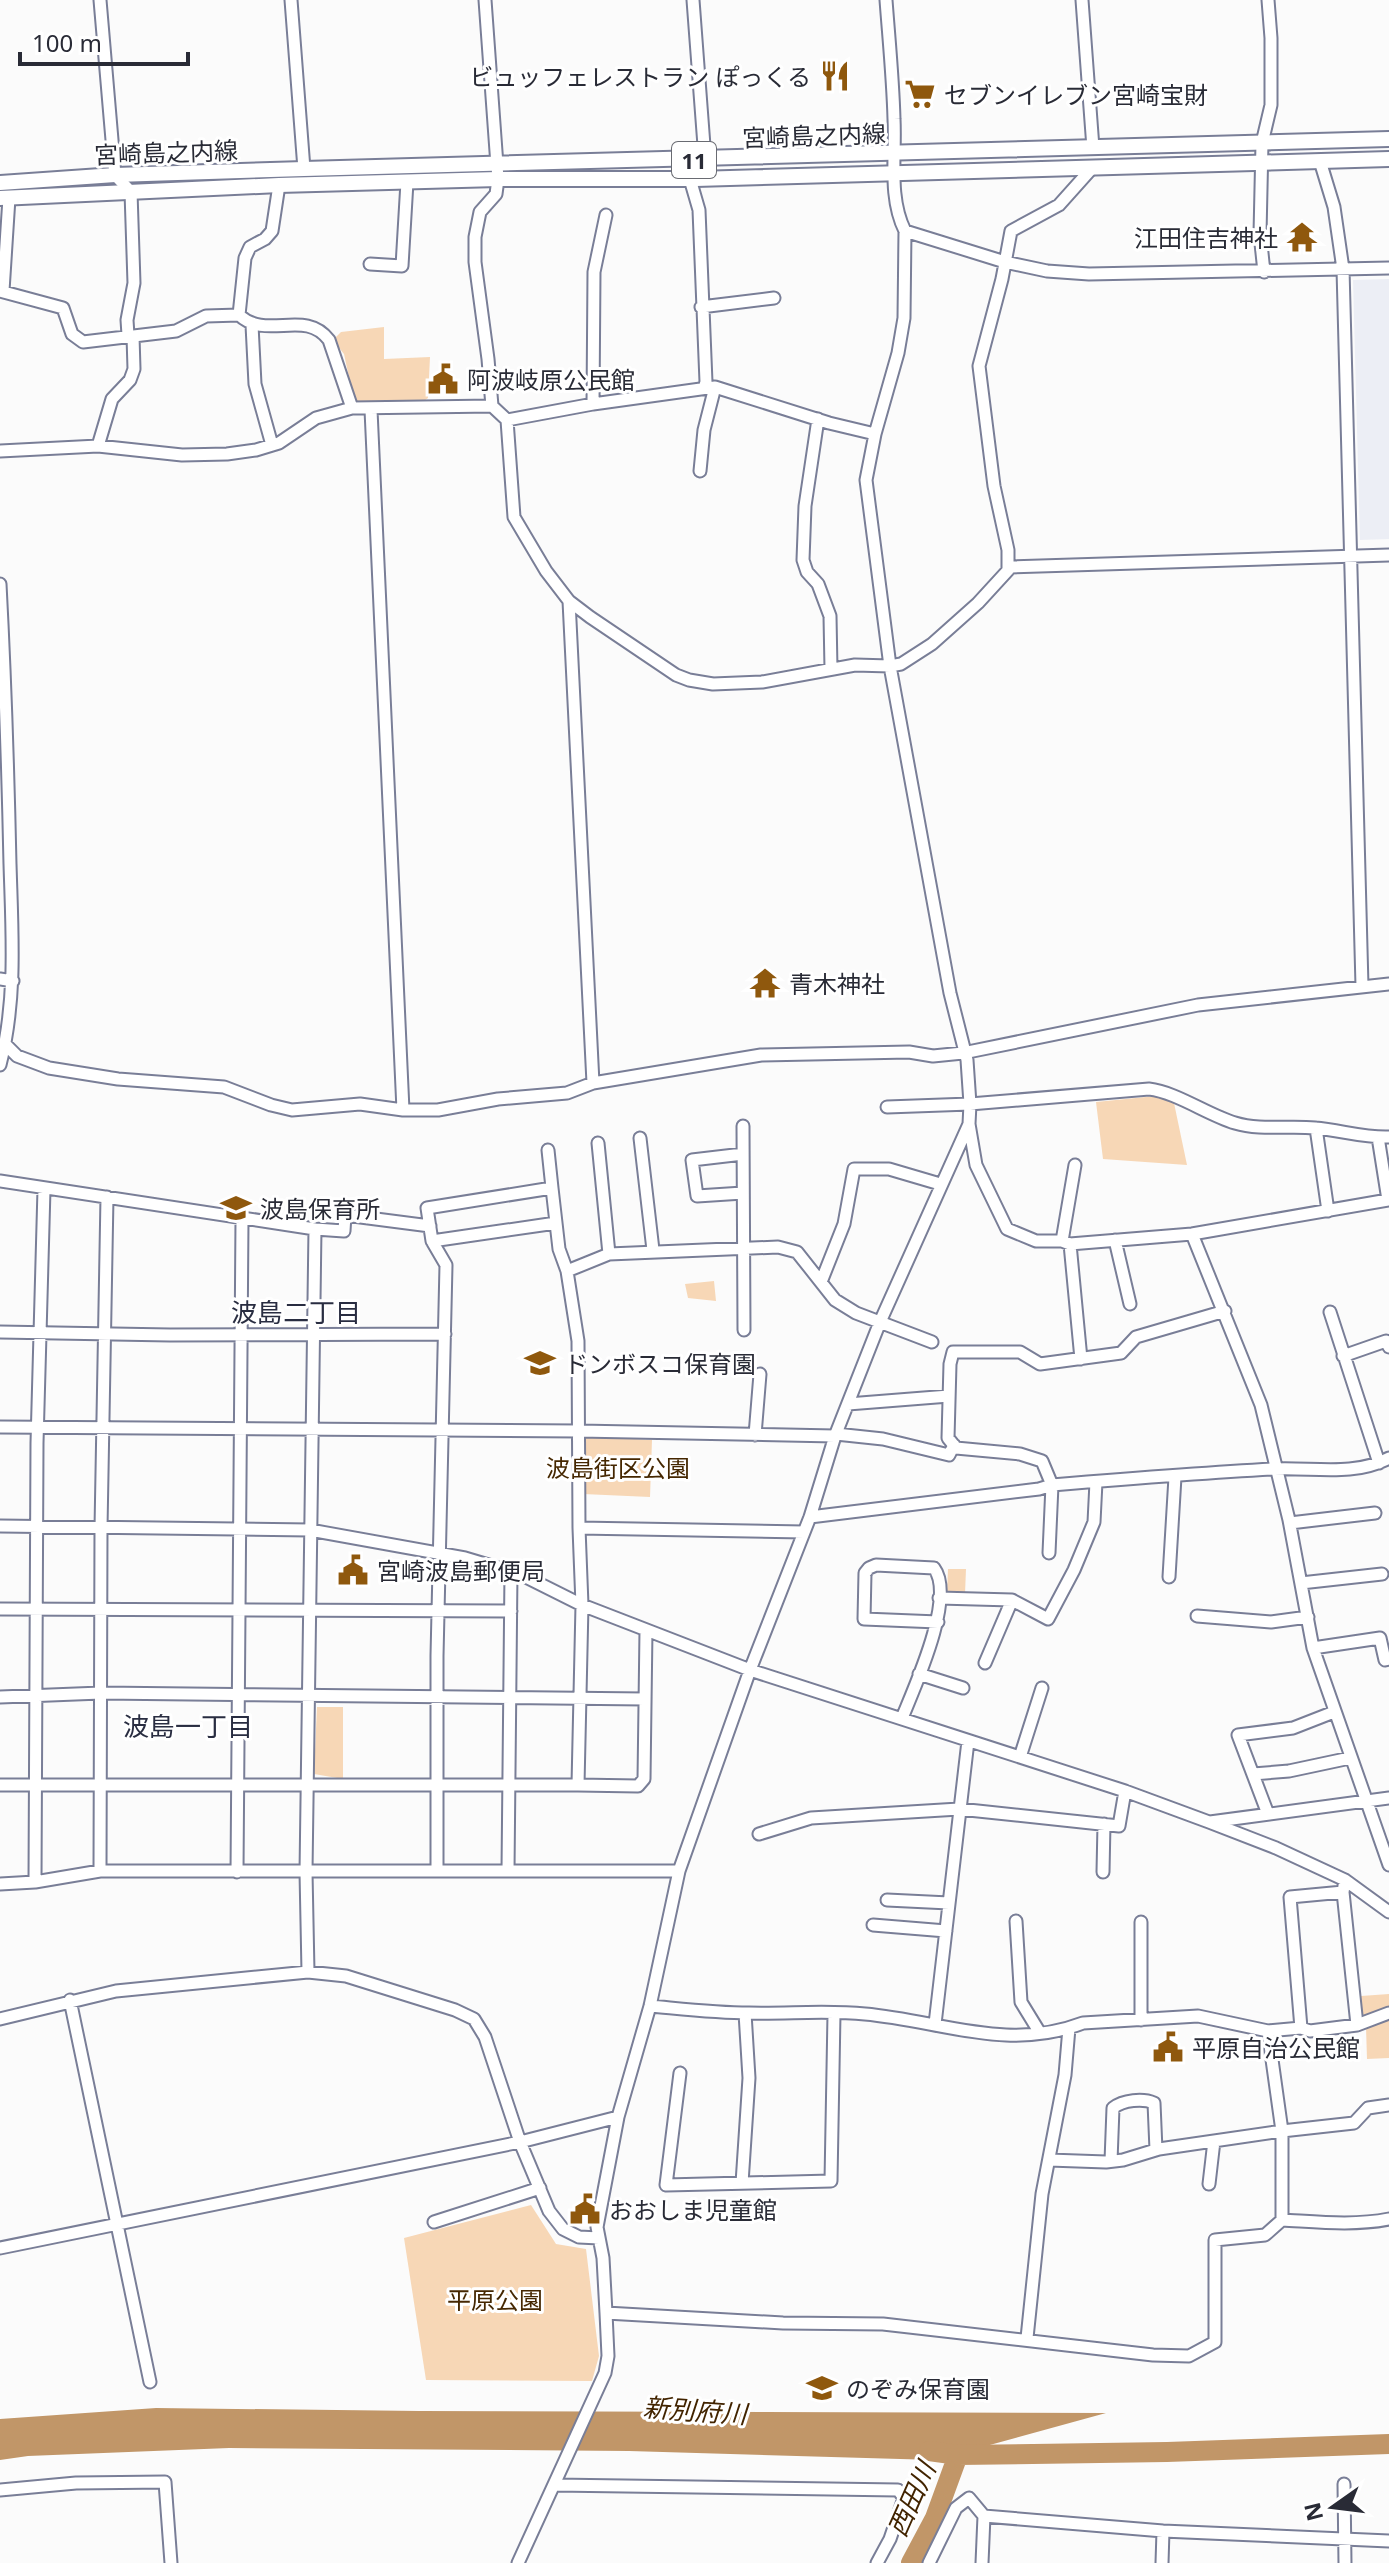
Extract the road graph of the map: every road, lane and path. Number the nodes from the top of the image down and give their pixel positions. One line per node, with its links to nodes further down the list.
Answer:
1 (100, 0): 20 (street)
2 (291, 0): 18 (street)
3 (485, 0): 16 (street)
4 (693, 0): 12 (street)
5 (886, 0): 11 (street)
6 (1082, 0): 10 (street)
7 (1268, 0): 9 (street)
8 (1389, 139): 9 (main road, 宮崎島之内線 / 11)
9 (1262, 143): 10 (main road, 宮崎島之内線 / 11); 15 (street)
10 (1093, 148): 11 (main road, 宮崎島之内線 / 11)
11 (895, 154): 12 (main road, 宮崎島之内線 / 11); 19 (street)
12 (705, 159): 16 (main road, 宮崎島之内線 / 11)
13 (1389, 159): 14 (main road, 宮崎島之内線 / 11)
14 (1320, 161): 15 (main road, 宮崎島之内線 / 11); 33 (street)
15 (1262, 162): 17 (main road, 宮崎島之内線 / 11); 34 (street)
16 (496, 163): 18 (main road, 宮崎島之内線 / 11); 21 (street)
17 (1093, 167): 19 (main road, 宮崎島之内線 / 11); 30 (street)
18 (304, 169): 20 (main road, 宮崎島之内線 / 11)
19 (895, 171): 22 (main road, 宮崎島之内線 / 11); 29 (street)
20 (115, 175): 24 (main road, 宮崎島之内線 / 11); 26 (street)
21 (498, 179): 22 (main road, 宮崎島之内線 / 11); 23 (main road, 宮崎島之内線 / 11); 43 (street)
22 (690, 179): 37 (street)
23 (407, 182): 25 (main road, 宮崎島之内線 / 11); 31 (street)
24 (0, 183)
25 (279, 185): 26 (main road, 宮崎島之内線 / 11); 38 (street)
26 (131, 192): 27 (main road, 宮崎島之内線 / 11); 40 (street)
27 (5, 198): 35 (street)
28 (606, 215): 42 (street)
29 (905, 231): 30 (street); 48 (street)
30 (1005, 262): 34 (street); 55 (street)
31 (370, 264)
32 (1389, 268): 33 (street)
33 (1343, 269): 34 (street); 54 (street)
34 (1264, 272)
35 (2, 291): 40 (street)
36 (774, 298): 37 (street)
37 (701, 307): 41 (street)
38 (239, 315): 39 (street); 40 (street)
39 (252, 325): 44 (street); 49 (street)
40 (131, 336): 50 (street)
41 (710, 388): 42 (street); 46 (street); 52 (street)
42 (593, 404): 47 (street)
43 (492, 406): 45 (street); 47 (street)
44 (352, 408): 45 (street); 49 (street)
45 (371, 410): 70 (street)
46 (818, 419): 48 (street); 59 (street)
47 (507, 420): 57 (street)
48 (875, 434): 58 (street)
49 (272, 445): 50 (street)
50 (98, 446): 51 (street)
51 (0, 451)
52 (700, 471)
53 (1389, 555): 54 (street)
54 (1350, 557): 55 (street); 63 (street)
55 (1008, 569): 58 (street)
56 (0, 584): 61 (street)
57 (569, 601): 59 (street); 67 (street)
58 (890, 666): 59 (street); 65 (street)
59 (831, 669)
60 (0, 979): 61 (street)
61 (13, 981): 64 (street)
62 (1389, 984): 63 (street)
63 (1362, 986): 65 (street)
64 (5, 1044): 66 (street); 70 (street)
65 (963, 1053): 67 (street); 68 (street)
66 (0, 1065)
67 (593, 1083): 70 (street)
68 (970, 1104): 69 (street); 71 (street); 73 (street)
69 (887, 1107)
70 (403, 1110)
71 (969, 1124): 81 (street); 95 (street)
72 (743, 1126): 78 (street)
73 (1316, 1128): 74 (street); 87 (street)
74 (1384, 1137): 86 (street)
75 (640, 1138): 97 (street)
76 (598, 1143): 98 (street)
77 (548, 1150): 82 (street)
78 (743, 1154): 84 (street); 84 (street)
79 (1075, 1165): 95 (street)
80 (0, 1181): 83 (street)
81 (940, 1184): 100 (street); 104 (street)
82 (552, 1188): 89 (street); 90 (street)
83 (44, 1189): 85 (street); 106 (street)
84 (743, 1193): 96 (street)
85 (107, 1197): 88 (street); 108 (street)
86 (1389, 1201): 87 (street)
87 (1328, 1211): 92 (street)
88 (242, 1220): 91 (street); 109 (street)
89 (556, 1223): 94 (street); 99 (street)
90 (430, 1226): 91 (street); 94 (street)
91 (315, 1229): 110 (street)
92 (1192, 1234): 93 (street); 102 (street)
93 (1115, 1240): 95 (street); 101 (street)
94 (432, 1241): 111 (street)
95 (1066, 1243): 115 (street)
96 (744, 1248): 97 (street); 100 (street); 105 (street)
97 (653, 1250): 98 (street)
98 (609, 1254): 99 (street)
99 (567, 1271): 125 (street)
100 (821, 1282): 104 (street)
101 (1130, 1304)
102 (1225, 1311): 115 (street); 130 (street)
103 (1330, 1312): 114 (street)
104 (880, 1322): 112 (street); 118 (street)
105 (744, 1330)
106 (39, 1331): 107 (street); 108 (street); 120 (street)
107 (0, 1332)
108 (105, 1333): 109 (street); 121 (street)
109 (241, 1333): 110 (street); 122 (street)
110 (313, 1334): 111 (street); 123 (street)
111 (445, 1334): 124 (street)
112 (932, 1342)
113 (1389, 1347): 114 (street)
114 (1343, 1356): 129 (street)
115 (1081, 1359): 117 (street)
116 (760, 1374): 126 (street)
117 (949, 1396): 118 (street); 128 (street)
118 (848, 1404): 127 (street)
119 (0, 1427): 120 (street)
120 (37, 1428): 121 (street); 138 (street)
121 (104, 1428): 122 (street); 139 (street)
122 (240, 1429): 123 (street); 141 (street)
123 (312, 1429): 124 (street); 142 (street)
124 (442, 1430): 125 (street); 144 (street)
125 (579, 1431): 126 (street); 140 (street)
126 (755, 1435): 127 (street)
127 (835, 1435): 128 (street); 135 (street)
128 (954, 1445): 133 (street)
129 (1384, 1460): 130 (street)
130 (1278, 1469): 131 (street); 136 (street)
131 (1175, 1477): 132 (street); 148 (street)
132 (1096, 1482): 133 (street); 151 (street)
133 (1052, 1485): 135 (street); 145 (street)
134 (1375, 1513): 136 (street)
135 (810, 1517): 143 (street)
136 (1290, 1523): 149 (street)
137 (0, 1526): 138 (street)
138 (36, 1527): 139 (street); 154 (street)
139 (101, 1528): 141 (street); 155 (street)
140 (579, 1528): 143 (street); 152 (street)
141 (240, 1529): 142 (street); 156 (street)
142 (310, 1530): 144 (street); 157 (street)
143 (804, 1532): 167 (street)
144 (439, 1552): 146 (street); 158 (street)
145 (1049, 1553)
146 (511, 1572): 152 (street); 159 (street)
147 (1382, 1574): 149 (street)
148 (1169, 1577)
149 (1301, 1583): 161 (street)
150 (939, 1598): 151 (street); 162 (street); 162 (street)
151 (1012, 1600): 166 (street)
152 (582, 1605): 163 (street); 178 (street)
153 (0, 1609): 154 (street)
154 (36, 1609): 155 (street); 172 (street)
155 (101, 1609): 156 (street); 171 (street)
156 (239, 1610): 157 (street); 173 (street)
157 (309, 1610): 158 (street); 175 (street)
158 (438, 1611): 159 (street); 176 (street)
159 (511, 1611): 177 (street)
160 (1197, 1616): 161 (street)
161 (1308, 1617): 164 (street)
162 (938, 1622): 168 (street)
163 (646, 1630): 167 (street); 179 (street)
164 (1313, 1648): 165 (street); 180 (street)
165 (1389, 1659)
166 (985, 1663)
167 (750, 1670): 181 (street); 206 (street)
168 (919, 1674): 169 (street); 181 (street)
169 (963, 1688)
170 (1042, 1688): 183 (street)
171 (101, 1693): 172 (street); 173 (street); 188 (street)
172 (38, 1696): 174 (street); 187 (street)
173 (239, 1696): 175 (street); 189 (street)
174 (0, 1697)
175 (309, 1697): 176 (street); 190 (street)
176 (437, 1698): 177 (street); 191 (street)
177 (510, 1698): 178 (street); 192 (street)
178 (579, 1699): 179 (street); 193 (street)
179 (645, 1699): 193 (street)
180 (1334, 1712): 184 (street); 185 (street)
181 (902, 1718): 182 (street)
182 (968, 1741): 183 (street); 197 (street)
183 (1020, 1757): 194 (street)
184 (1350, 1758): 185 (street); 196 (street)
185 (1253, 1774): 198 (street)
186 (0, 1785): 187 (street)
187 (35, 1785): 188 (street); 210 (street)
188 (100, 1785): 189 (street); 203 (street)
189 (238, 1785): 190 (street); 207 (street)
190 (307, 1785): 191 (street); 208 (street)
191 (438, 1785): 192 (street); 204 (street)
192 (509, 1785): 193 (street); 205 (street)
193 (578, 1785)
194 (1125, 1791): 199 (street); 200 (street)
195 (1389, 1798): 196 (street)
196 (1367, 1800): 198 (street); 202 (street)
197 (959, 1809): 200 (street); 201 (street); 214 (street)
198 (1268, 1814): 199 (street)
199 (1209, 1822): 212 (street)
200 (1104, 1824): 209 (street)
201 (759, 1834)
202 (1389, 1865)
203 (100, 1871): 207 (street); 210 (street)
204 (437, 1871): 205 (street); 208 (street)
205 (508, 1871): 206 (street)
206 (679, 1871): 222 (street)
207 (237, 1872): 208 (street)
208 (306, 1872): 220 (street)
209 (1103, 1872)
210 (35, 1882): 211 (street)
211 (0, 1884)
212 (1344, 1886): 215 (street); 229 (street); 231 (street)
213 (887, 1900): 214 (street)
214 (949, 1903): 219 (street)
215 (1389, 1912)
216 (1016, 1921): 233 (street)
217 (1141, 1922): 227 (street)
218 (873, 1925): 219 (street)
219 (946, 1931): 228 (street)
220 (308, 1972): 221 (street); 239 (street)
221 (70, 2000): 226 (street); 249 (street)
222 (650, 2006): 223 (street); 236 (street)
223 (745, 2013): 225 (street); 243 (street)
224 (1389, 2013): 229 (street)
225 (834, 2014): 228 (street); 243 (street)
226 (0, 2019)
227 (1141, 2020): 230 (street); 232 (street)
228 (935, 2024): 233 (street)
229 (1357, 2025): 231 (street)
230 (1069, 2028): 233 (street); 241 (street)
231 (1301, 2028): 232 (street)
232 (1268, 2031): 237 (street)
233 (1040, 2033)
234 (680, 2073): 243 (street)
235 (1389, 2105): 237 (street)
236 (618, 2117): 239 (street); 250 (street)
237 (1282, 2131): 238 (street); 247 (street)
238 (1214, 2141): 240 (street); 244 (street)
239 (520, 2142): 245 (street); 249 (street)
240 (1156, 2150): 242 (street); 242 (street)
241 (1049, 2160): 242 (street); 253 (street)
242 (1111, 2161)
243 (742, 2183)
244 (1209, 2184)
245 (540, 2188): 248 (street); 250 (street)
246 (1389, 2219): 247 (street)
247 (1282, 2220): 253 (street)
248 (434, 2222)
249 (118, 2224): 251 (street); 254 (street)
250 (599, 2238): 252 (street)
251 (0, 2248)
252 (606, 2313): 253 (street); 255 (street)
253 (1027, 2338)
254 (150, 2382)
255 (557, 2480): 263 (street); 264 (street)
256 (1344, 2484): 260 (street)
257 (0, 2490): 262 (street)
258 (984, 2516): 259 (street); 265 (street); 266 (street)
259 (1163, 2531): 260 (street); 267 (street)
260 (1346, 2538): 261 (street); 268 (street)
261 (1389, 2541)
262 (171, 2563)
263 (518, 2563)
264 (877, 2563)
265 (929, 2563)
266 (982, 2563)
267 (1162, 2563)
268 (1345, 2563)

